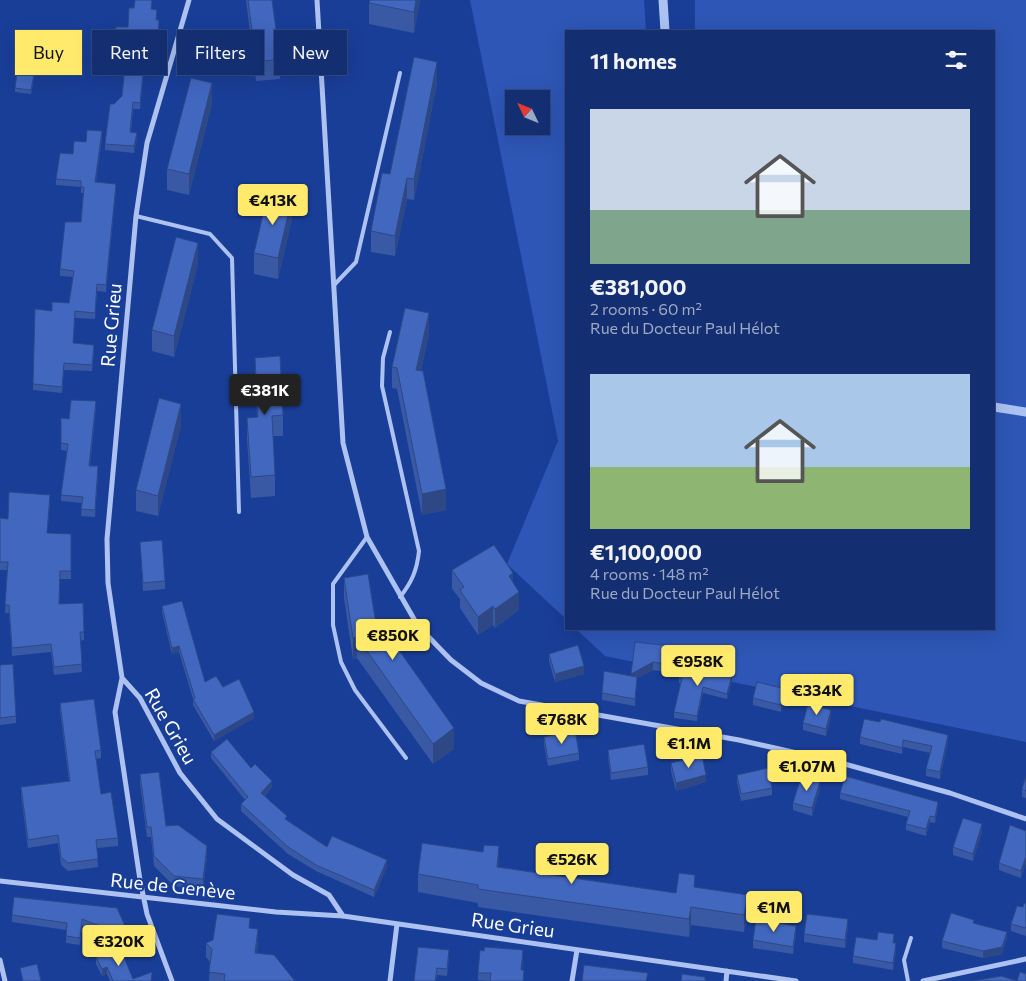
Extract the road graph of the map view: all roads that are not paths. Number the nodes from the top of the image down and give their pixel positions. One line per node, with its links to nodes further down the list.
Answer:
1 (189, 0): 6 (street, Rue Grieu)
2 (317, 0): 7 (street)
3 (663, 0): 4 (street)
4 (666, 30)
5 (400, 73): 7 (lane)
6 (136, 216): 11 (lane); 14 (street, Rue Grieu)
7 (335, 284): 12 (street)
8 (390, 332): 13 (lane)
9 (995, 407): 10 (street)
10 (1026, 412)
11 (239, 512)
12 (367, 537): 13 (street); 15 (lane)
13 (400, 597): 16 (street)
14 (122, 678): 18 (street); 19 (street, Rue Grieu)
15 (406, 758)
16 (1026, 819)
17 (0, 881): 18 (street, Rue de Genève)
18 (144, 897): 19 (street, Rue de Genève); 28 (street)
19 (343, 916): 20 (street, Rue Grieu)
20 (397, 924): 22 (street, Rue Grieu); 29 (street)
21 (911, 938): 33 (lane)
22 (577, 950): 25 (street, Rue Grieu); 30 (street)
23 (1026, 958): 26 (street)
24 (0, 960): 27 (street)
25 (727, 971): 31 (street); 32 (street, Rue Grieu)
26 (930, 980): 34 (street)
27 (5, 981)
28 (172, 981)
29 (390, 981)
30 (572, 981)
31 (726, 981)
32 (796, 981)
33 (908, 981)
34 (923, 981)

